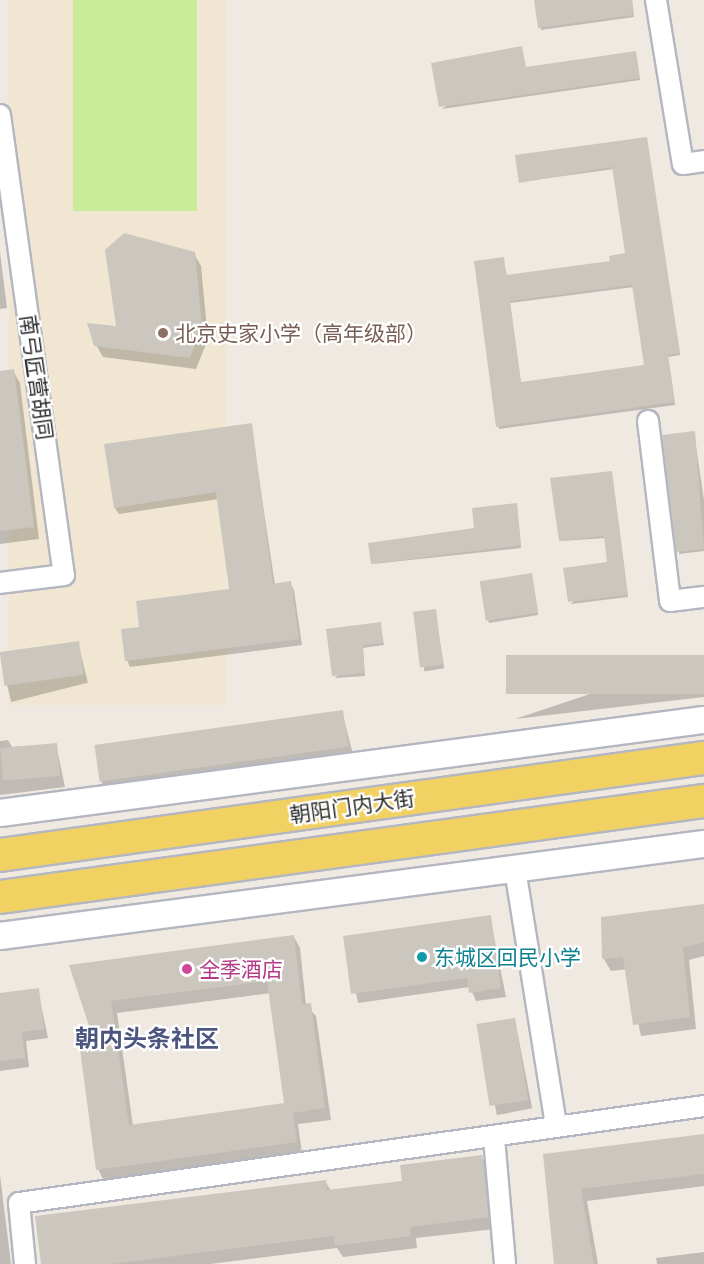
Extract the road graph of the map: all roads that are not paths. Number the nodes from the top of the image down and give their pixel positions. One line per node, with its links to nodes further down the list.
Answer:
1 (656, 0): 3 (street)
2 (0, 115): 5 (street, 南弓匠营胡同)
3 (704, 161)
4 (648, 421): 6 (street)
5 (0, 583)
6 (704, 597)
7 (704, 720): 10 (street, 朝阳门内大街)
8 (704, 758): 12 (main road, 朝阳门内大街)
9 (704, 801): 14 (main road, 朝阳门内大街)
10 (0, 813)
11 (704, 844): 13 (street)
12 (0, 855)
13 (515, 869): 15 (street); 17 (street)
14 (0, 897)
15 (0, 936)
16 (704, 1106): 17 (street)
17 (556, 1125): 18 (street)
18 (494, 1138): 19 (street); 20 (street)
19 (25, 1264)
20 (505, 1264)

